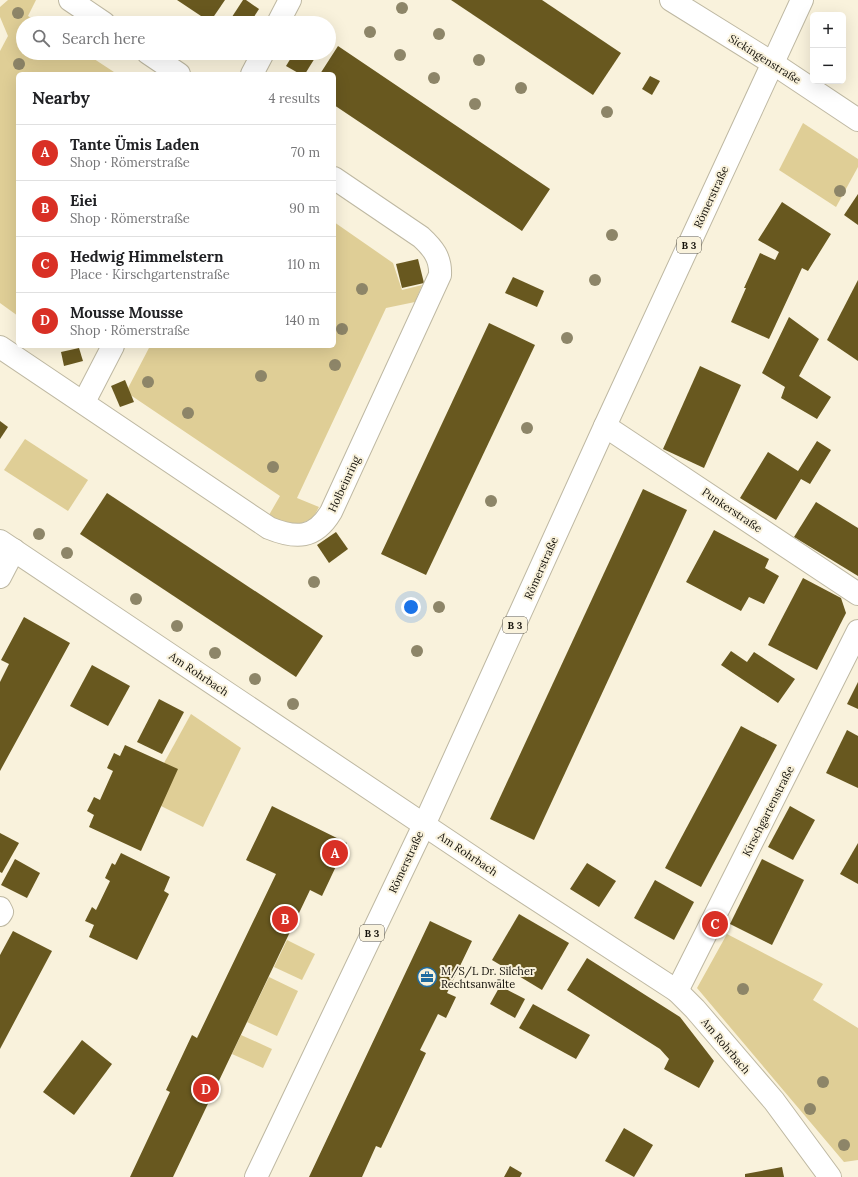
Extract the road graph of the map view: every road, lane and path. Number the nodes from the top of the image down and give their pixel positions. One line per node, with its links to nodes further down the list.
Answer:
1 (70, 0): 5 (street)
2 (290, 0): 6 (street)
3 (671, 0): 9 (street, Sickingenstraße)
4 (802, 0): 9 (street, Römerstraße)
5 (94, 16)
6 (282, 16)
7 (158, 60): 10 (street)
8 (259, 60): 11 (street)
9 (774, 64): 12 (street, Sickingenstraße); 17 (street, Römerstraße / B 3)
10 (176, 72)
11 (253, 72)
12 (858, 120)
13 (336, 179): 16 (street, Holbeinring)
14 (0, 347): 16 (street, Holbeinring)
15 (112, 348): 16 (street)
16 (84, 402)
17 (605, 426): 20 (street, Punkerstraße); 22 (street, Römerstraße / B 3)
18 (7, 546): 19 (street); 22 (street, Am Rohrbach)
19 (0, 577)
20 (858, 594)
21 (858, 631): 25 (street, Kirschgartenstraße)
22 (424, 825): 25 (street, Am Rohrbach); 26 (street, Römerstraße / B 3)
23 (0, 908): 24 (street)
24 (0, 915)
25 (677, 990): 27 (street, Am Rohrbach)
26 (256, 1177)
27 (830, 1177)

